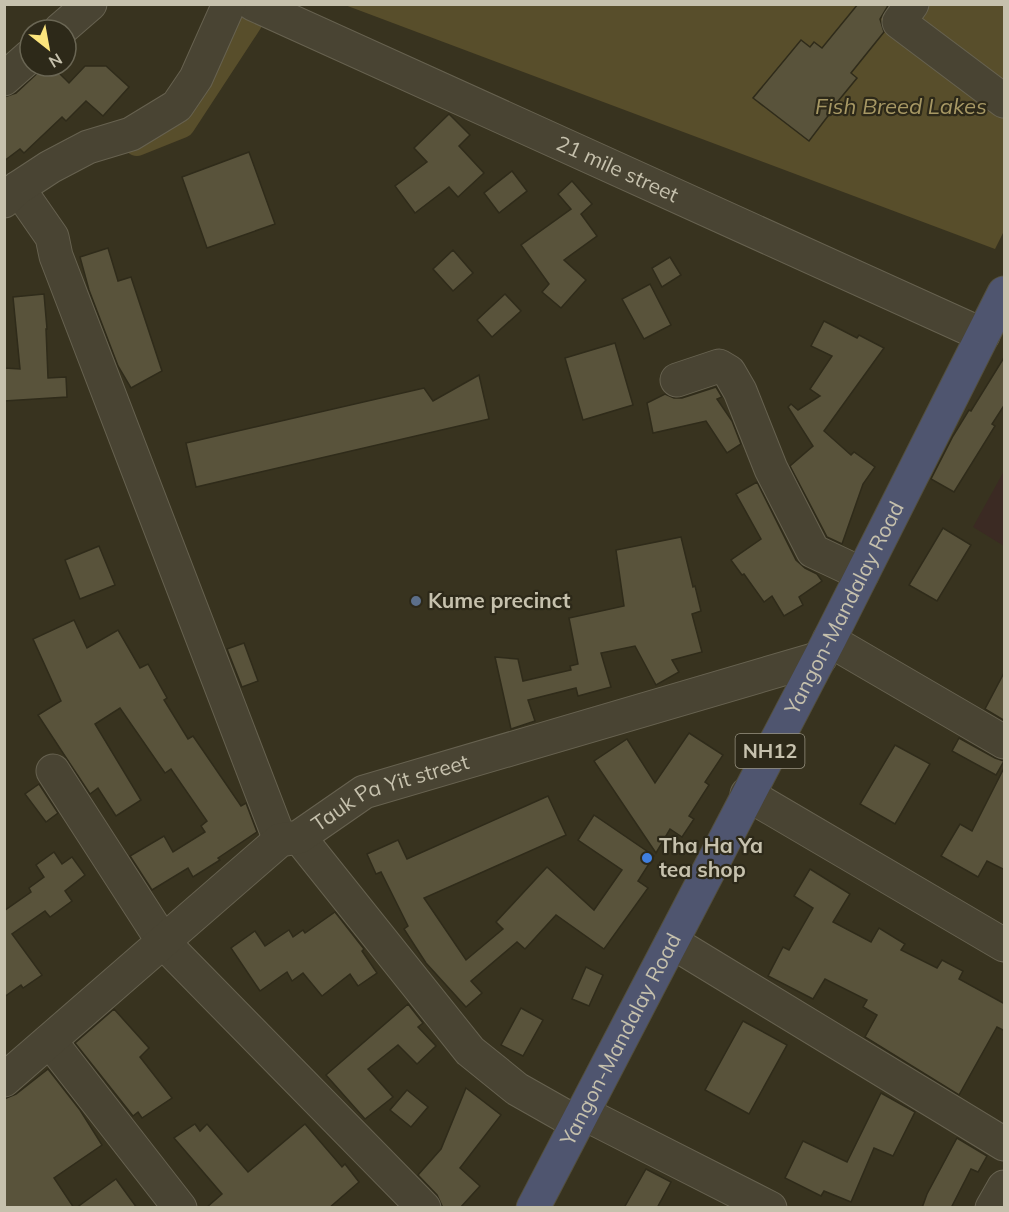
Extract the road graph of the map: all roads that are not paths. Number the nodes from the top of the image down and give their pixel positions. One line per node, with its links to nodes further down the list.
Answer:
1 (90, 4): 5 (street)
2 (229, 4): 9 (street)
3 (253, 4): 11 (street, 21 mile street)
4 (912, 4): 8 (street)
5 (74, 18)
6 (18, 67): 7 (street)
7 (4, 79)
8 (1005, 101)
9 (14, 193): 18 (street)
10 (1005, 292): 11 (highway, Yangon-Mandalay Road / NH12)
11 (983, 335): 13 (highway, Yangon-Mandalay Road / NH12)
12 (677, 380): 13 (street)
13 (862, 574): 14 (highway, Yangon-Mandalay Road / NH12)
14 (824, 649): 15 (street); 17 (highway, Yangon-Mandalay Road / NH12); 18 (street, Tauk Pa Yit street)
15 (1005, 742)
16 (53, 771): 20 (street)
17 (747, 794): 19 (highway, Yangon-Mandalay Road / NH12); 21 (street)
18 (289, 838): 20 (street, Tauk Pa Yit street); 24 (street)
19 (672, 942): 24 (highway, Yangon-Mandalay Road / NH12); 25 (street)
20 (164, 943): 22 (street, Tauk Pa Yit street); 28 (street)
21 (1005, 945)
22 (50, 1041): 23 (street, Tauk Pa Yit street); 27 (street)
23 (6, 1076)
24 (580, 1118): 29 (highway, Yangon-Mandalay Road / NH12); 30 (street)
25 (1005, 1144)
26 (1005, 1186): 31 (street)
27 (180, 1208)
28 (424, 1208)
29 (534, 1208)
30 (770, 1208)
31 (992, 1208)

